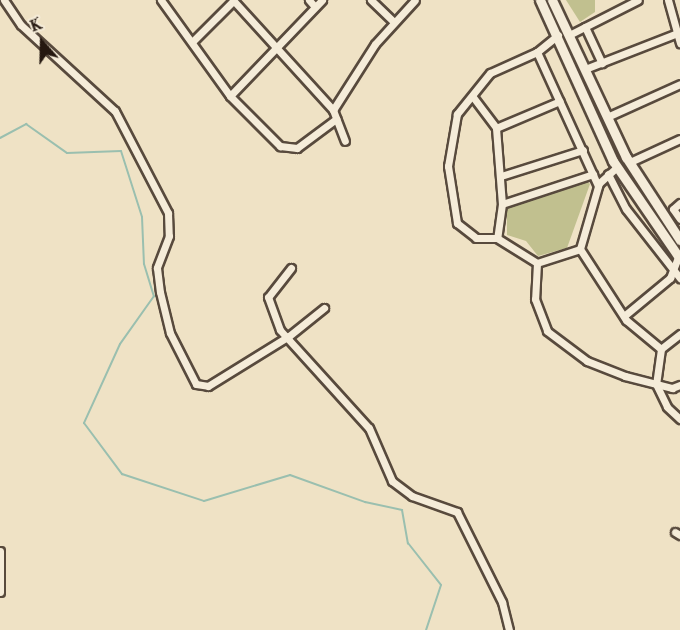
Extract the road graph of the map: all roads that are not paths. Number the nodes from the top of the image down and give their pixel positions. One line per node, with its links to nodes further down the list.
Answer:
1 (4, 0): 55 (street)
2 (161, 0): 18 (street)
3 (233, 0): 18 (street); 20 (street)
4 (309, 0): 12 (street)
5 (322, 0): 12 (street)
6 (371, 0): 13 (street)
7 (415, 0): 13 (street)
8 (540, 0): 16 (main road)
9 (552, 0): 17 (main road)
10 (638, 0): 14 (street)
11 (668, 0): 15 (street)
12 (315, 7): 20 (street)
13 (393, 21): 28 (street)
14 (585, 27): 17 (street); 22 (street)
15 (678, 33): 19 (street); 22 (street)
16 (558, 35): 21 (street); 36 (main road)
17 (569, 35): 23 (main road)
18 (194, 41): 25 (street)
19 (680, 44)
20 (279, 46): 25 (street); 28 (street)
21 (537, 52): 26 (street); 27 (street)
22 (602, 63): 23 (street)
23 (585, 69): 29 (main road)
24 (680, 84): 29 (street)
25 (230, 96): 30 (street)
26 (473, 97): 31 (street); 44 (street)
27 (560, 101): 31 (street); 34 (street)
28 (333, 110): 30 (street)
29 (608, 117): 35 (main road)
30 (336, 119): 33 (street)
31 (496, 128): 39 (street)
32 (680, 139): 35 (street)
33 (345, 141)
34 (583, 150): 37 (street); 39 (street)
35 (630, 162): 45 (main road)
36 (617, 167): 38 (street); 47 (main road)
37 (593, 174): 40 (street); 42 (street)
38 (608, 174): 40 (street); 50 (street)
39 (501, 176): 42 (street)
40 (598, 186): 46 (street)
41 (680, 203): 43 (street)
42 (502, 204): 44 (street)
43 (680, 219)
44 (497, 238): 48 (street)
45 (680, 240)
46 (580, 249): 48 (street); 53 (street)
47 (679, 258): 50 (street)
48 (537, 263): 57 (street)
49 (291, 268): 55 (street)
50 (672, 272): 51 (street); 53 (street)
51 (680, 278)
52 (324, 308): 55 (street)
53 (624, 316): 56 (street)
54 (680, 334): 56 (street)
55 (289, 336): 62 (street)
56 (661, 349): 57 (street)
57 (656, 384): 58 (street); 59 (street)
58 (680, 385)
59 (680, 419)
60 (0, 551): 61 (street)
61 (0, 592)
62 (509, 630)

